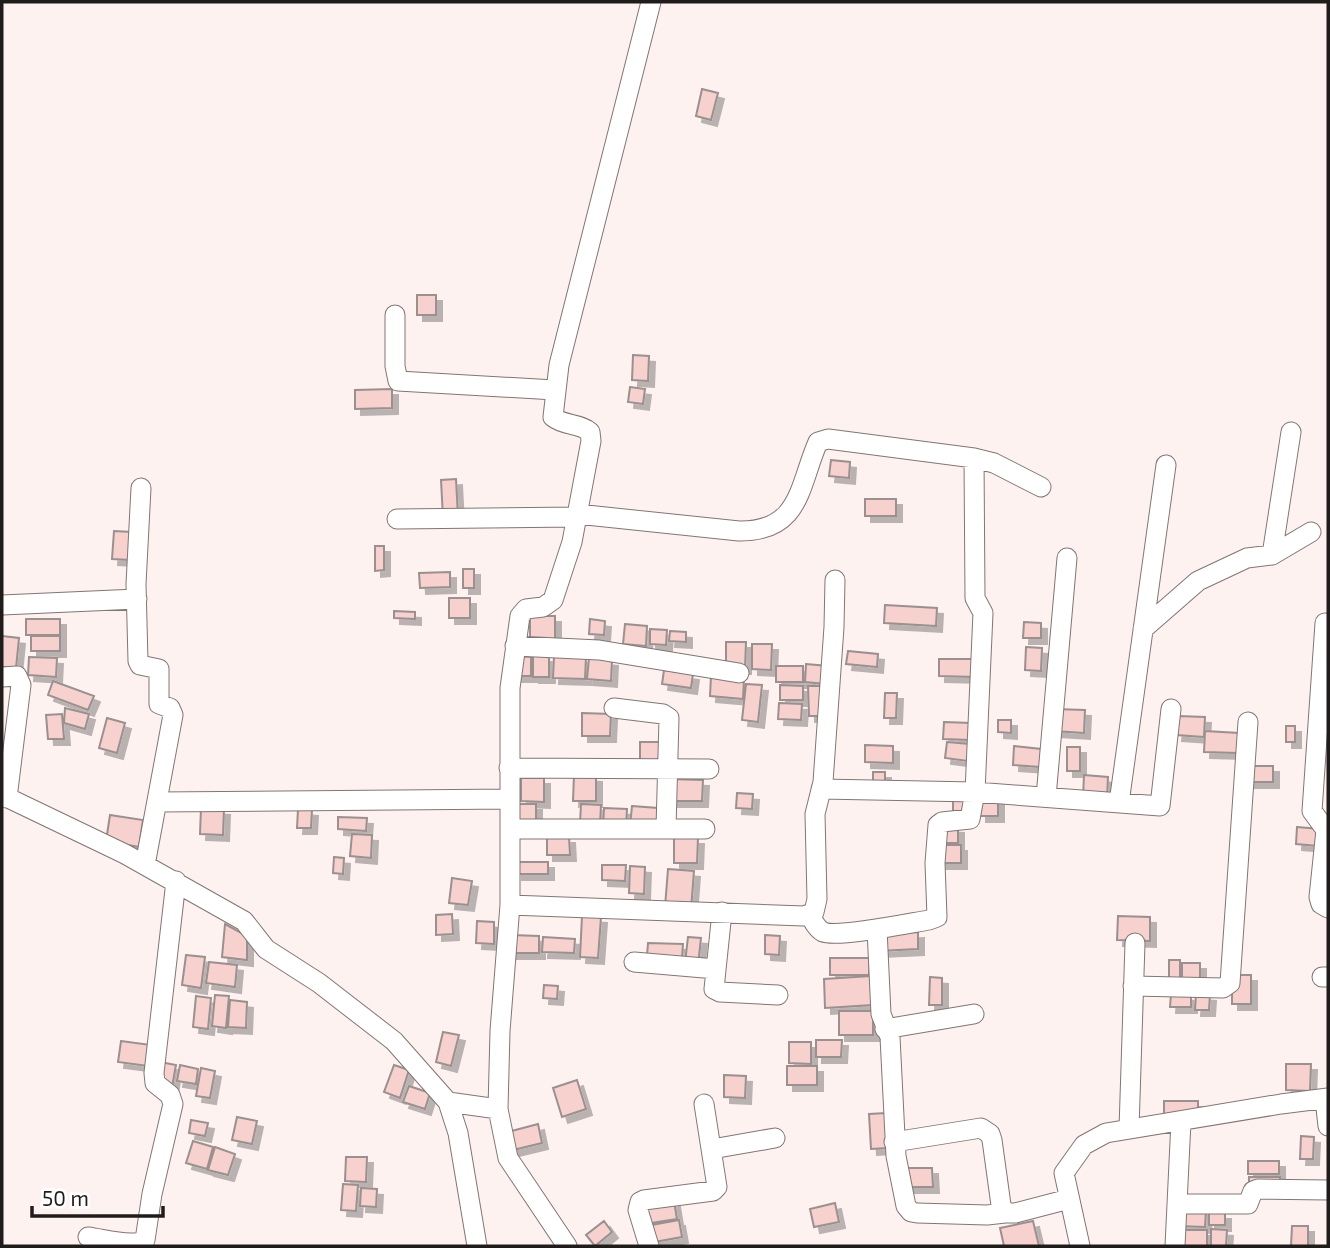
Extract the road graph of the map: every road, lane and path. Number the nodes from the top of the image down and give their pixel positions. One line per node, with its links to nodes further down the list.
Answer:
1 (650, 2): 3 (street)
2 (395, 314): 3 (street)
3 (555, 390): 9 (street)
4 (1291, 432): 12 (street)
5 (975, 458): 7 (street); 9 (street); 29 (street)
6 (1167, 465): 18 (street)
7 (1041, 487)
8 (141, 488): 15 (street)
9 (576, 515): 10 (street); 19 (street)
10 (397, 519)
11 (1311, 532): 12 (street)
12 (1272, 555): 18 (street)
13 (1067, 558): 31 (street)
14 (835, 580): 28 (street)
15 (136, 600): 16 (street); 33 (street)
16 (2, 604)
17 (1325, 624): 41 (street)
18 (1143, 629): 34 (street)
19 (514, 646): 20 (street); 25 (street)
20 (738, 673)
21 (2, 677): 30 (street)
22 (614, 708): 26 (street)
23 (1171, 709): 34 (street)
24 (1248, 722): 48 (street)
25 (509, 768): 26 (street); 32 (street)
26 (667, 769): 27 (street); 37 (street)
27 (709, 769)
28 (821, 789): 29 (street); 43 (street)
29 (975, 792): 31 (street); 44 (street)
30 (4, 797): 38 (street)
31 (1046, 797): 34 (street)
32 (510, 799): 33 (street); 36 (street)
33 (157, 802): 38 (street)
34 (1119, 803)
35 (705, 829): 37 (street)
36 (510, 830): 37 (street); 40 (street)
37 (666, 830)
38 (145, 864): 39 (street)
39 (176, 881): 53 (street); 66 (street)
40 (510, 905): 42 (street); 55 (street)
41 (1328, 908)
42 (722, 912): 43 (street); 47 (street)
43 (810, 915): 44 (street)
44 (877, 929): 51 (street)
45 (1135, 943): 48 (street)
46 (634, 962): 47 (street)
47 (716, 970): 49 (street)
48 (1133, 986): 58 (street)
49 (778, 995)
50 (974, 1014): 51 (street)
51 (885, 1029): 60 (street)
52 (1327, 1099): 56 (street); 57 (street)
53 (448, 1102): 55 (street); 67 (street)
54 (704, 1104): 61 (street)
55 (498, 1109): 68 (street)
56 (1181, 1121): 58 (street); 64 (street)
57 (1328, 1126)
58 (1129, 1129): 63 (street)
59 (775, 1138): 61 (street)
60 (894, 1142): 65 (street); 65 (street)
61 (712, 1149): 69 (street)
62 (1328, 1190): 64 (street)
63 (1069, 1199): 65 (street); 70 (street)
64 (1177, 1203): 71 (street)
65 (1005, 1213)
66 (88, 1237)
67 (477, 1246)
68 (567, 1246)
69 (649, 1246)
70 (1080, 1246)
71 (1175, 1246)

